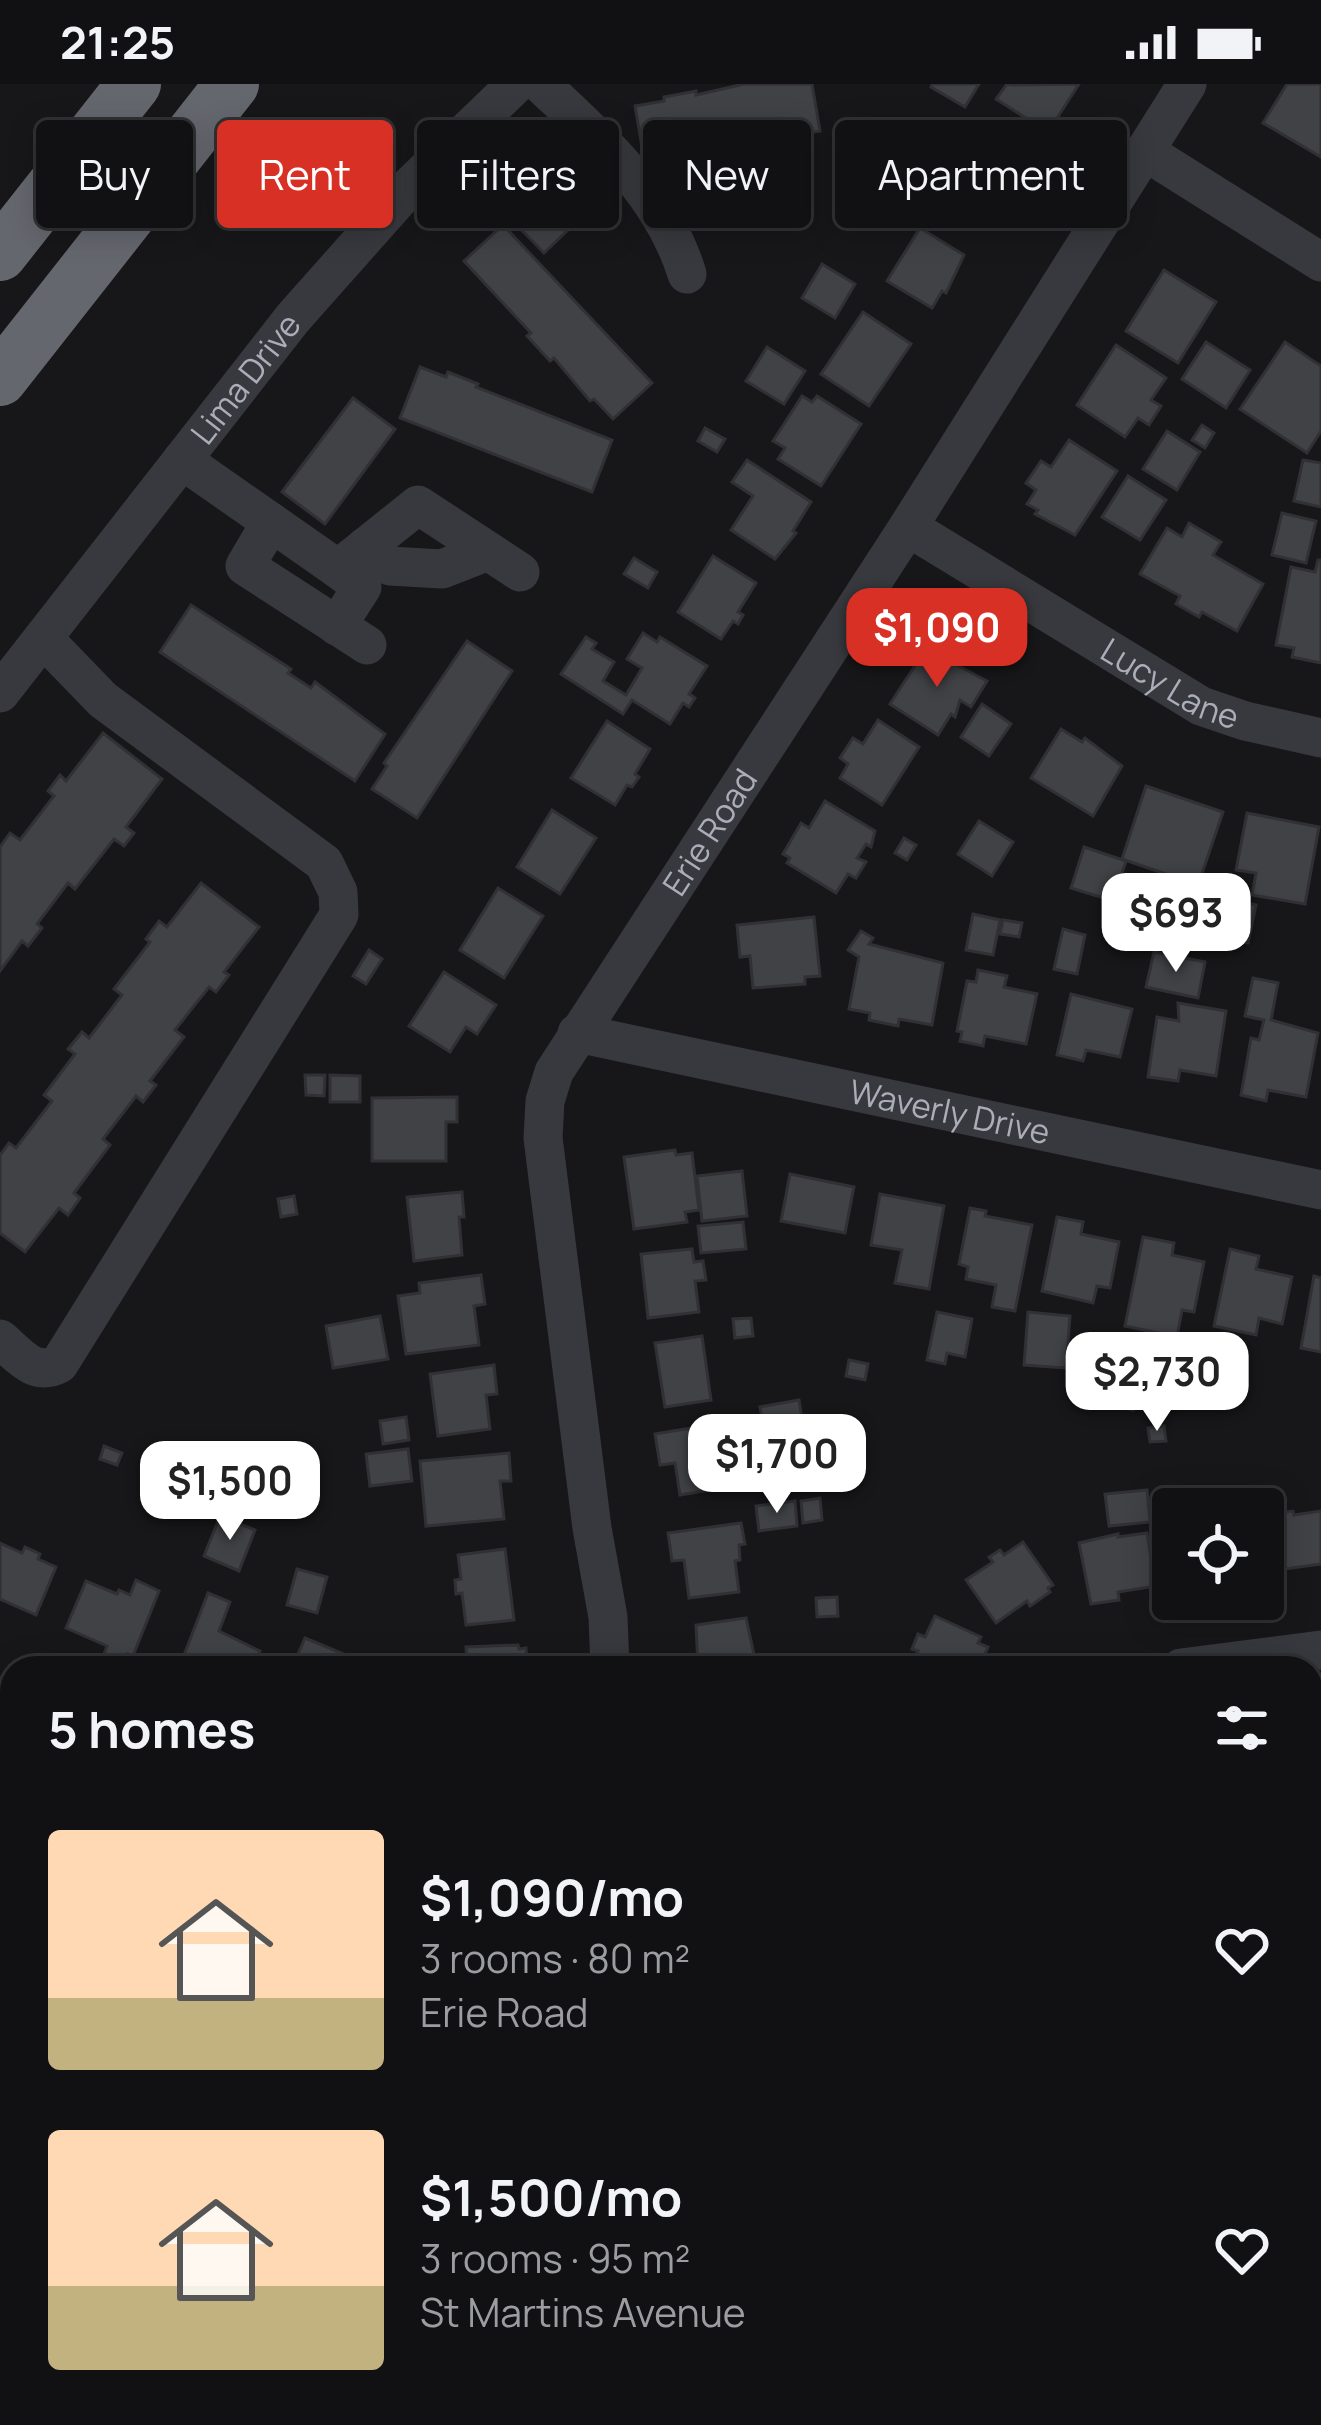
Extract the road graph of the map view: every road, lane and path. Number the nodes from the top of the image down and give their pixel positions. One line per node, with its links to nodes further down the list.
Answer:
1 (232, 84): 10 (highway)
2 (515, 84): 11 (street, Lima Drive)
3 (541, 84): 9 (street)
4 (1187, 84): 6 (street, Erie Road)
5 (122, 97): 7 (highway)
6 (1146, 152): 8 (street); 13 (street, Erie Road)
7 (0, 254)
8 (1321, 262)
9 (687, 274)
10 (0, 379)
11 (182, 460): 12 (street); 15 (street, Lima Drive)
12 (271, 522): 14 (street); 14 (street)
13 (908, 527): 17 (street, Lucy Lane); 18 (street, Erie Road)
14 (352, 558): 14 (street)
15 (43, 638): 16 (street, Lima Drive); 20 (street)
16 (0, 693)
17 (1321, 738)
18 (577, 1033): 19 (street, Waverly Drive); 22 (street, Erie Road)
19 (1321, 1190)
20 (0, 1339)
21 (1321, 1650): 23 (street)
22 (610, 1656)
23 (1274, 1656)

